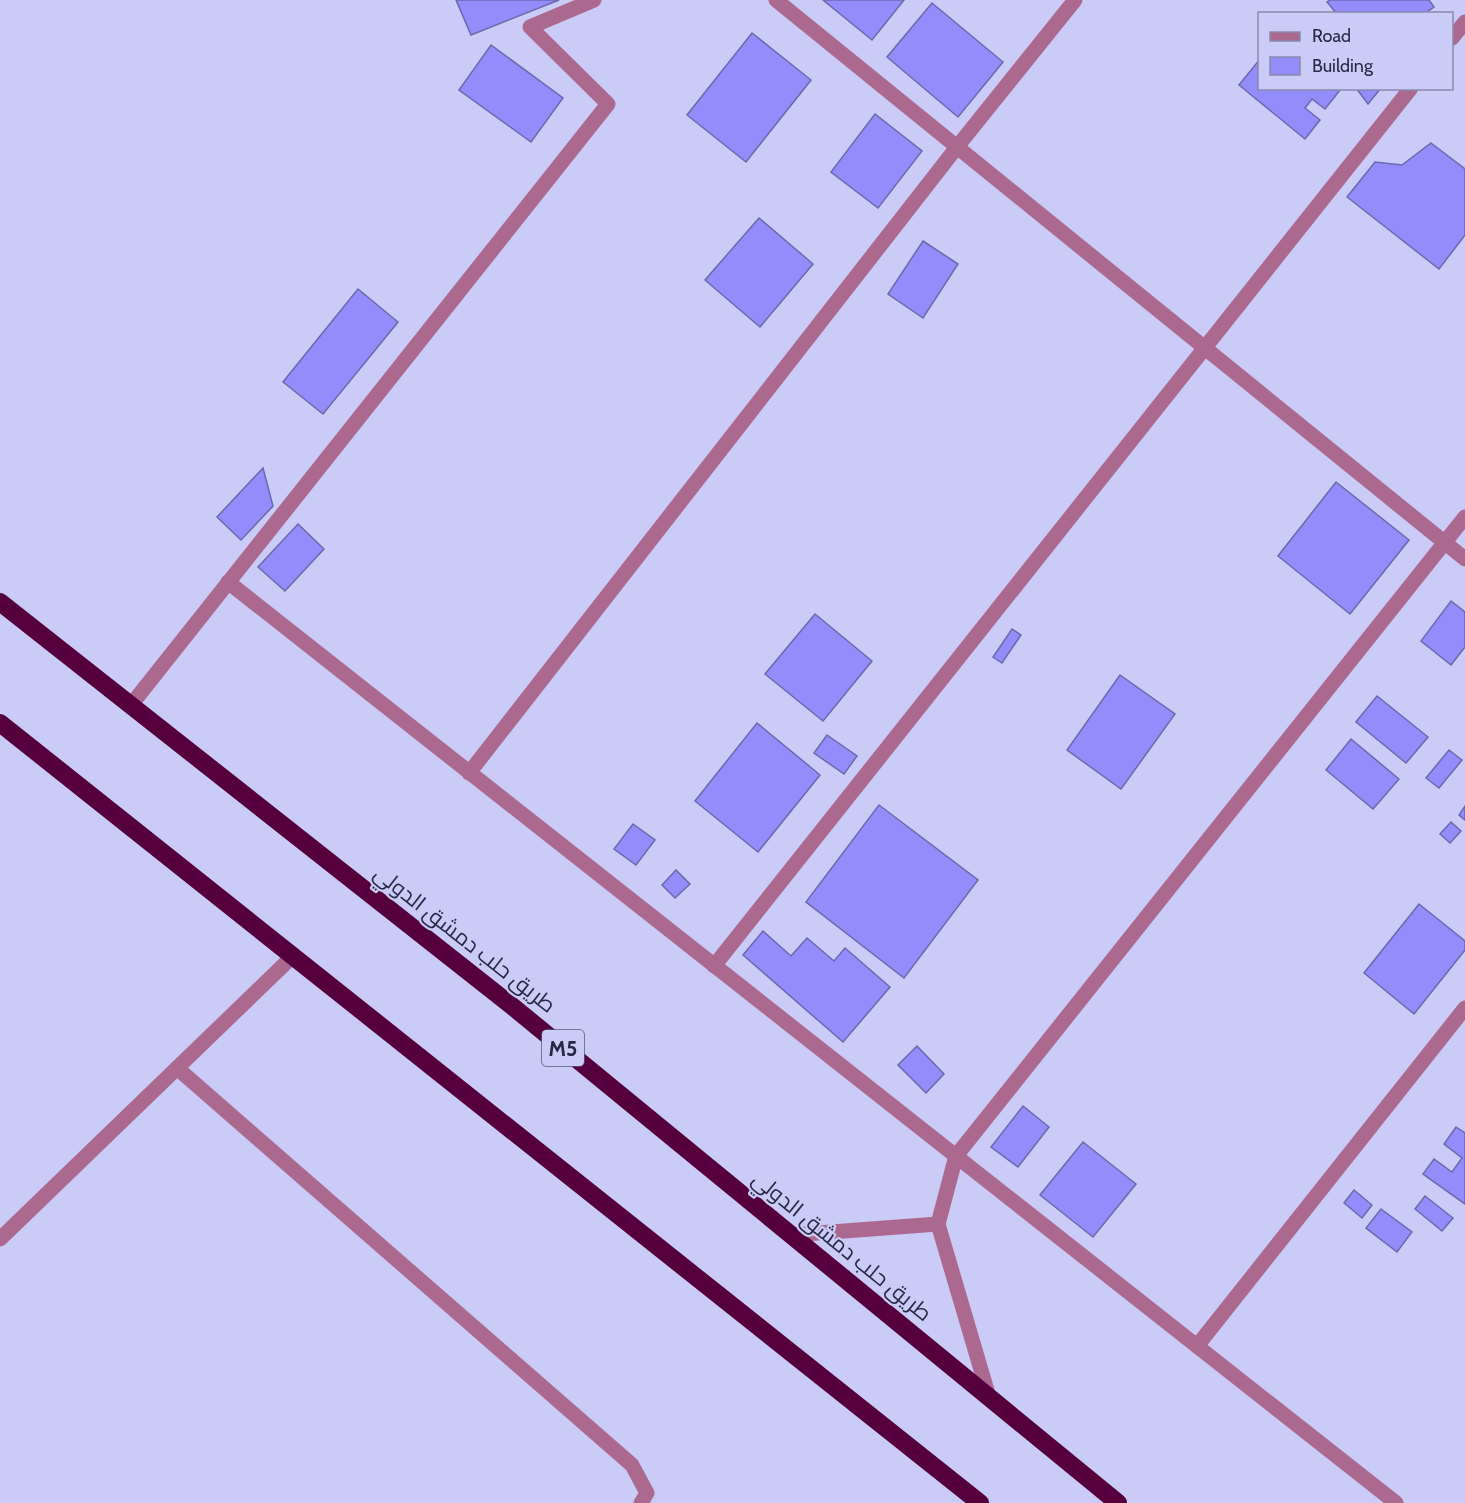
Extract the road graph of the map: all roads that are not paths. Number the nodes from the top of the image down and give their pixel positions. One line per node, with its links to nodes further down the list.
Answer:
1 (594, 0): 12 (street)
2 (776, 0): 7 (street)
3 (1075, 0): 7 (street)
4 (1465, 22): 5 (street)
5 (1453, 37)
6 (1409, 90): 8 (street)
7 (957, 147): 8 (street); 16 (street)
8 (1205, 349): 10 (street); 18 (street)
9 (1465, 517): 10 (street)
10 (1444, 543): 11 (street); 21 (street)
11 (1465, 560)
12 (228, 582): 14 (street); 16 (street)
13 (0, 602): 14 (highway, طريق حلب دمشق الدولي / M5)
14 (130, 705): 23 (highway, طريق حلب دمشق الدولي / M5)
15 (0, 723): 17 (highway)
16 (470, 773): 18 (street)
17 (293, 956): 20 (street); 28 (highway)
18 (714, 966): 21 (street)
19 (1465, 1008): 25 (street)
20 (177, 1068): 24 (street); 27 (street)
21 (956, 1156): 22 (street); 25 (street)
22 (938, 1224): 23 (street); 26 (street)
23 (791, 1235): 26 (highway, طريق حلب دمشق الدولي / M5)
24 (0, 1239)
25 (1197, 1346): 30 (street)
26 (989, 1397): 29 (highway, طريق حلب دمشق الدولي / M5)
27 (641, 1503)
28 (980, 1503)
29 (1118, 1503)
30 (1396, 1503)

